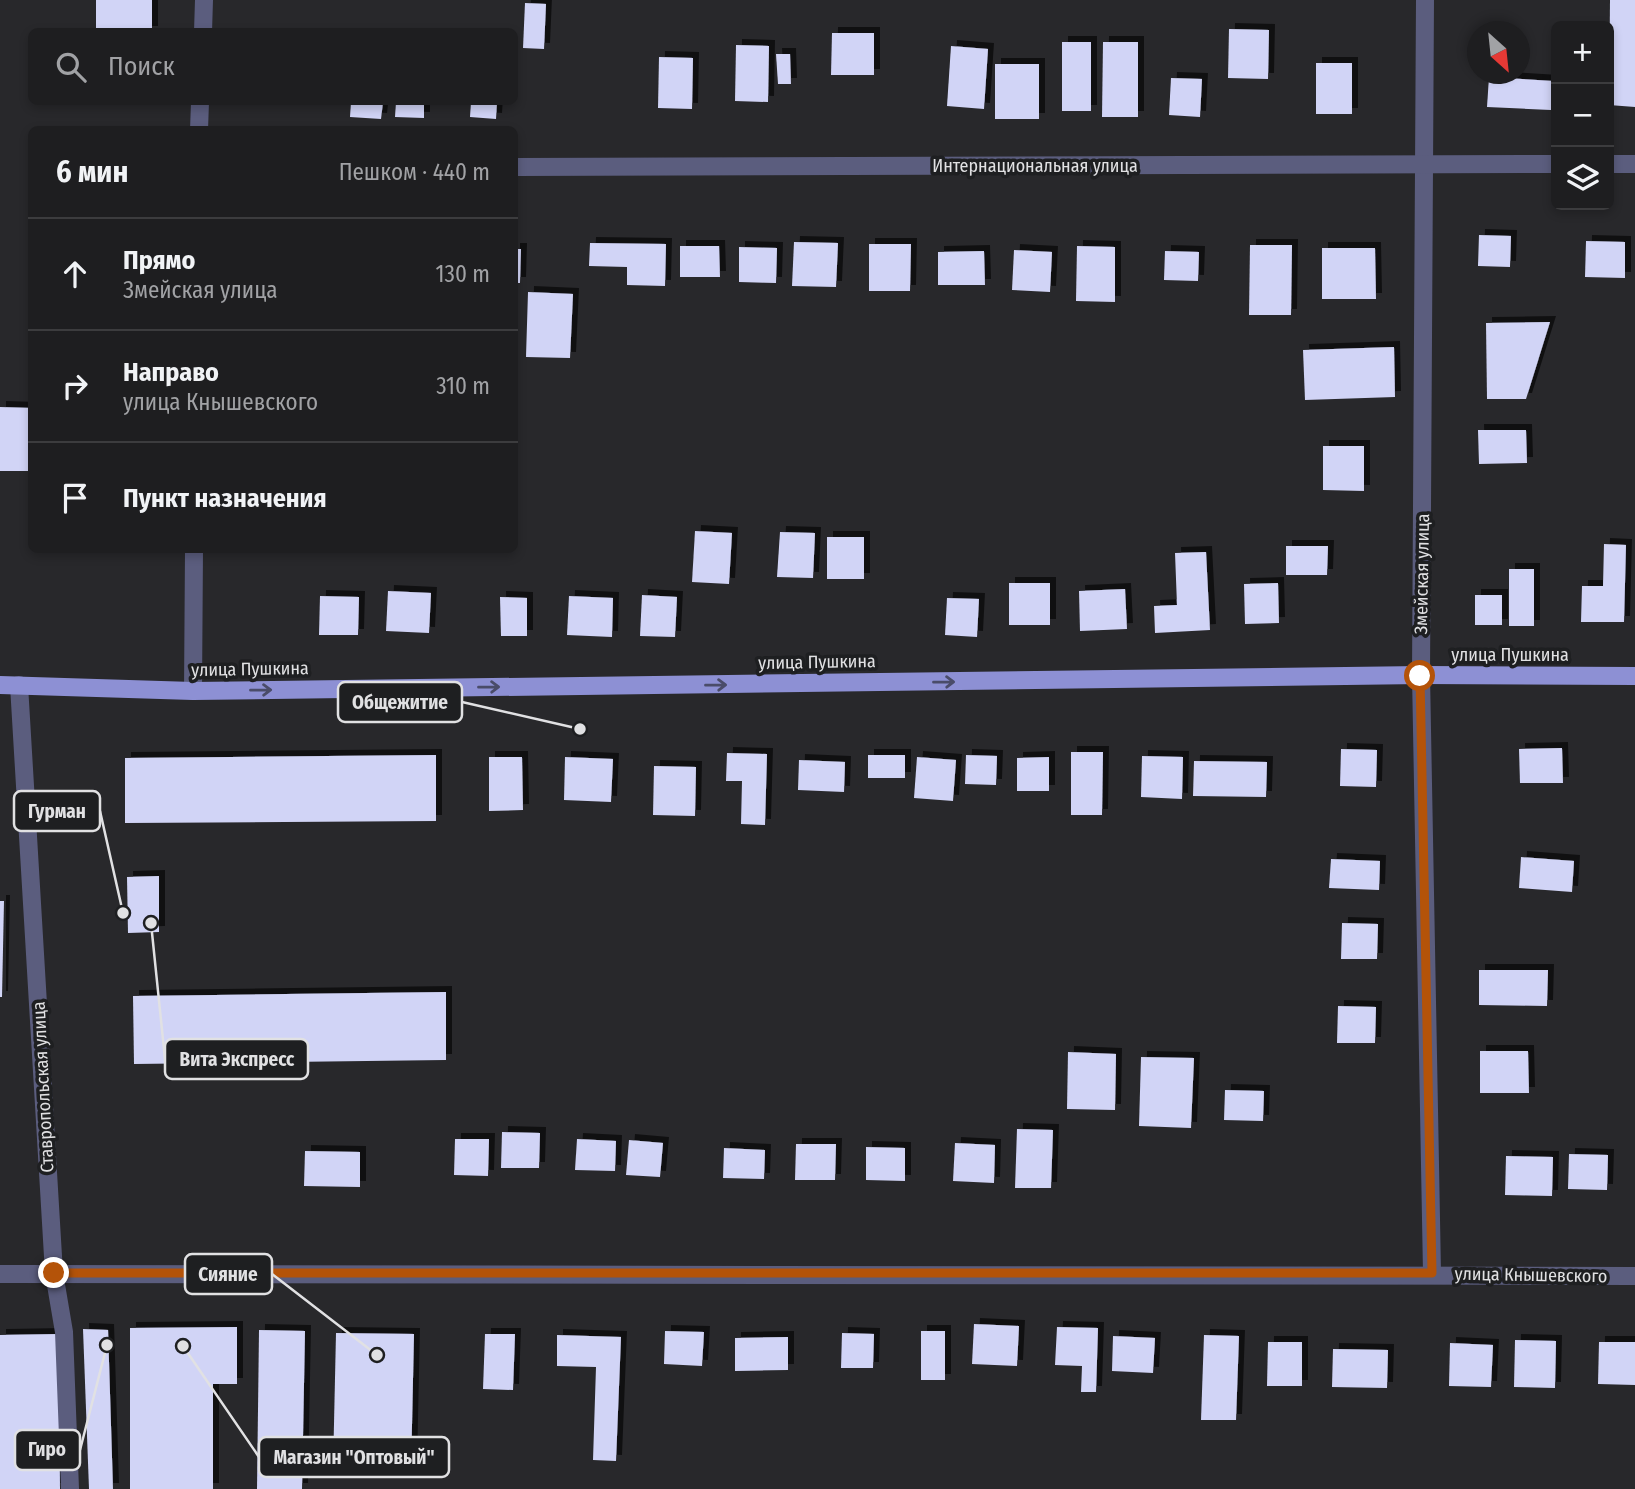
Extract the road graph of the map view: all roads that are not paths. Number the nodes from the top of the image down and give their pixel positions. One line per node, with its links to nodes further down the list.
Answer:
1 (204, 0): 3 (street)
2 (1425, 0): 9 (street, Змейская улица)
3 (203, 28)
4 (200, 105): 5 (street)
5 (199, 126)
6 (1551, 164): 9 (street, Интернациональная улица)
7 (1614, 164): 8 (street)
8 (1635, 164)
9 (1426, 165): 10 (street, Интернациональная улица); 12 (street, Змейская улица)
10 (518, 167)
11 (194, 553): 16 (street)
12 (1420, 676): 13 (main road, улица Пушкина); 16 (main road, улица Пушкина, one-way to 12); 18 (street, Змейская улица)
13 (1635, 676)
14 (0, 685): 15 (main road, улица Пушкина)
15 (19, 685): 16 (main road, улица Пушкина); 17 (street, Ставропольская улица)
16 (193, 691)
17 (54, 1273): 18 (street, улица Кнышевского); 19 (street, улица Кнышевского); 21 (street, Ставропольская улица)
18 (1432, 1273): 20 (street, улица Кнышевского)
19 (0, 1275)
20 (1635, 1276)
21 (70, 1489)

